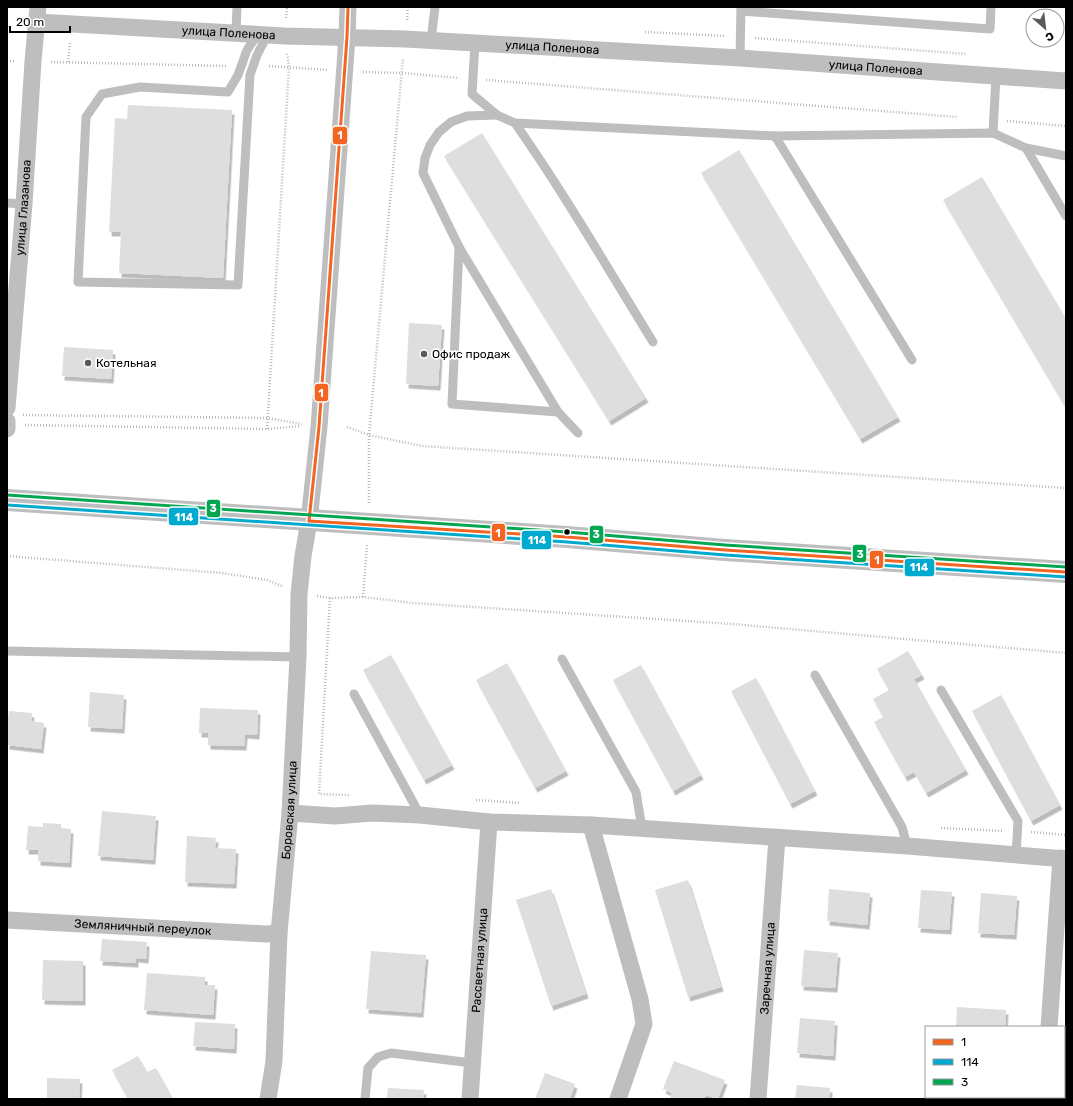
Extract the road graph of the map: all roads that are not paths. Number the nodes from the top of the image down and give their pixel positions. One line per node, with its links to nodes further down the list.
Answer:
1 (237, 7): 7 (lane)
2 (348, 7): 9 (street, Боровская улица)
3 (435, 7): 10 (lane)
4 (991, 7): 5 (lane)
5 (741, 9): 12 (lane)
6 (38, 14): 7 (street, улица Поленова); 22 (street, улица Глазанова)
7 (236, 32): 8 (street, улица Поленова)
8 (263, 34): 8 (lane); 9 (street, улица Поленова)
9 (347, 37): 10 (street, улица Поленова); 34 (street, Боровская улица)
10 (431, 41): 11 (street, улица Поленова)
11 (475, 43): 12 (street, улица Поленова); 15 (lane)
12 (740, 58): 13 (street, улица Поленова)
13 (996, 76): 14 (street, улица Поленова); 17 (lane)
14 (1066, 81)
15 (497, 115): 16 (lane); 24 (lane)
16 (515, 122): 18 (lane); 25 (lane)
17 (993, 133): 18 (lane); 19 (lane)
18 (775, 136): 26 (lane)
19 (1026, 148): 20 (lane); 23 (lane)
20 (1066, 156)
21 (7, 203): 22 (lane)
22 (24, 204): 27 (street, улица Глазанова)
23 (1066, 216)
24 (459, 247): 28 (lane); 28 (lane)
25 (653, 342)
26 (912, 360)
27 (7, 408)
28 (558, 412): 32 (lane)
29 (7, 421): 30 (street)
30 (7, 425): 31 (street)
31 (7, 430)
32 (578, 433)
33 (7, 500): 34 (street)
34 (309, 521): 35 (street); 37 (street, Боровская улица)
35 (1066, 572)
36 (7, 651): 37 (lane)
37 (298, 657): 42 (street, Боровская улица)
38 (562, 658): 46 (lane)
39 (815, 675): 48 (lane)
40 (941, 690): 49 (lane)
41 (354, 694): 43 (lane)
42 (290, 813): 43 (street); 52 (street, Боровская улица)
43 (420, 815): 44 (street)
44 (489, 822): 45 (street); 54 (street, Рассветная улица)
45 (591, 825): 46 (street); 58 (street)
46 (642, 828): 47 (street)
47 (777, 838): 48 (street); 59 (street, Заречная улица)
48 (907, 846): 49 (street)
49 (1016, 855): 50 (street)
50 (1064, 859): 53 (street)
51 (7, 920): 52 (street, Земляничный переулок)
52 (280, 933): 55 (street, Боровская улица)
53 (1049, 1026)
54 (472, 1063): 56 (lane); 57 (street, Рассветная улица)
55 (265, 1098)
56 (365, 1099)
57 (470, 1099)
58 (618, 1099)
59 (758, 1099)

